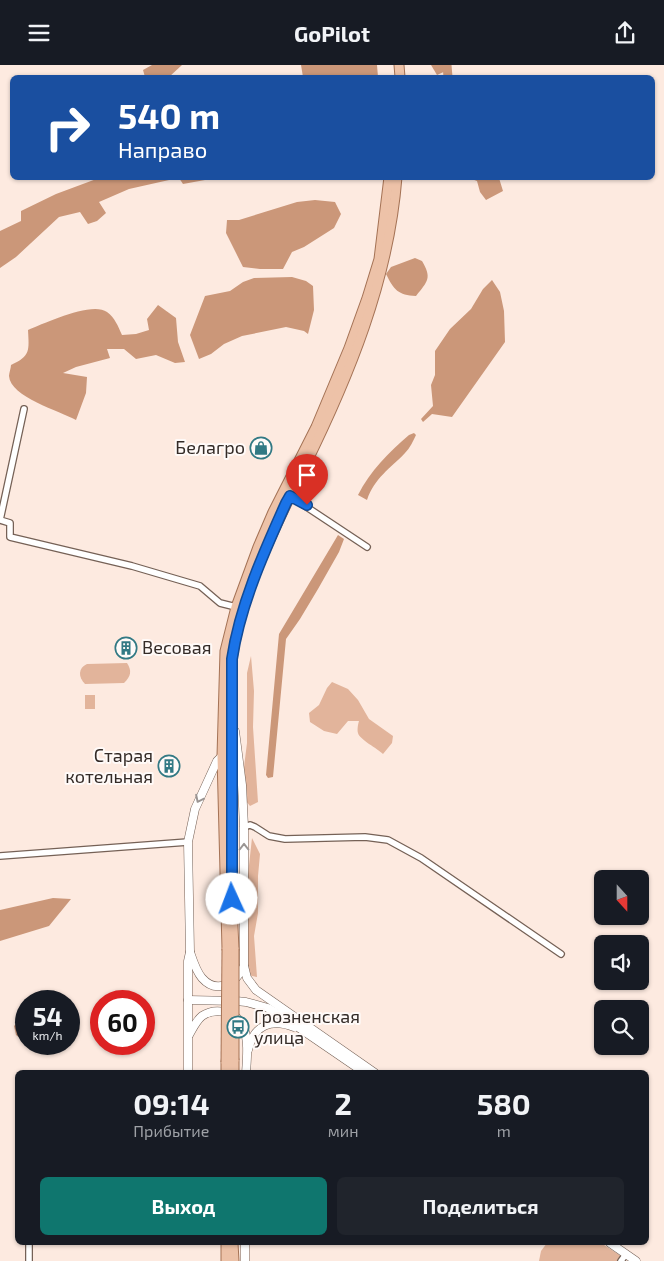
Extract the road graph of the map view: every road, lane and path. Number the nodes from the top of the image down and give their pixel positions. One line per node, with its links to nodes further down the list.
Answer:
1 (389, 180): 6 (main road)
2 (397, 180): 4 (main road)
3 (24, 409): 6 (street)
4 (290, 496): 5 (street); 7 (main road)
5 (367, 547)
6 (236, 607): 8 (main road)
7 (232, 709): 9 (main road); 12 (main road)
8 (222, 756): 10 (main road, one-way to 10); 12 (main road)
9 (244, 827): 14 (street); 15 (main road, one-way to 9)
10 (188, 842): 11 (street); 13 (main road)
11 (0, 856)
12 (230, 949): 21 (main road, bridge)
13 (190, 952): 15 (main road); 16 (main road)
14 (561, 954)
15 (244, 966): 17 (main road)
16 (188, 1000): 17 (main road); 18 (main road); 19 (main road)
17 (279, 1007): 27 (main road)
18 (299, 1029): 20 (main road); 26 (main road)
19 (188, 1037): 20 (main road); 22 (main road)
20 (247, 1054): 25 (main road)
21 (230, 1061): 23 (main road); 24 (main road)
22 (188, 1070)
23 (227, 1070)
24 (233, 1070)
25 (246, 1070)
26 (360, 1070)
27 (371, 1070)
28 (29, 1245): 34 (street)
29 (226, 1245): 35 (main road)
30 (233, 1245): 36 (main road)
31 (245, 1245): 37 (main road)
32 (612, 1245): 33 (main road)
33 (624, 1257): 38 (main road)
34 (29, 1261)
35 (226, 1261)
36 (234, 1261)
37 (245, 1261)
38 (636, 1261)

